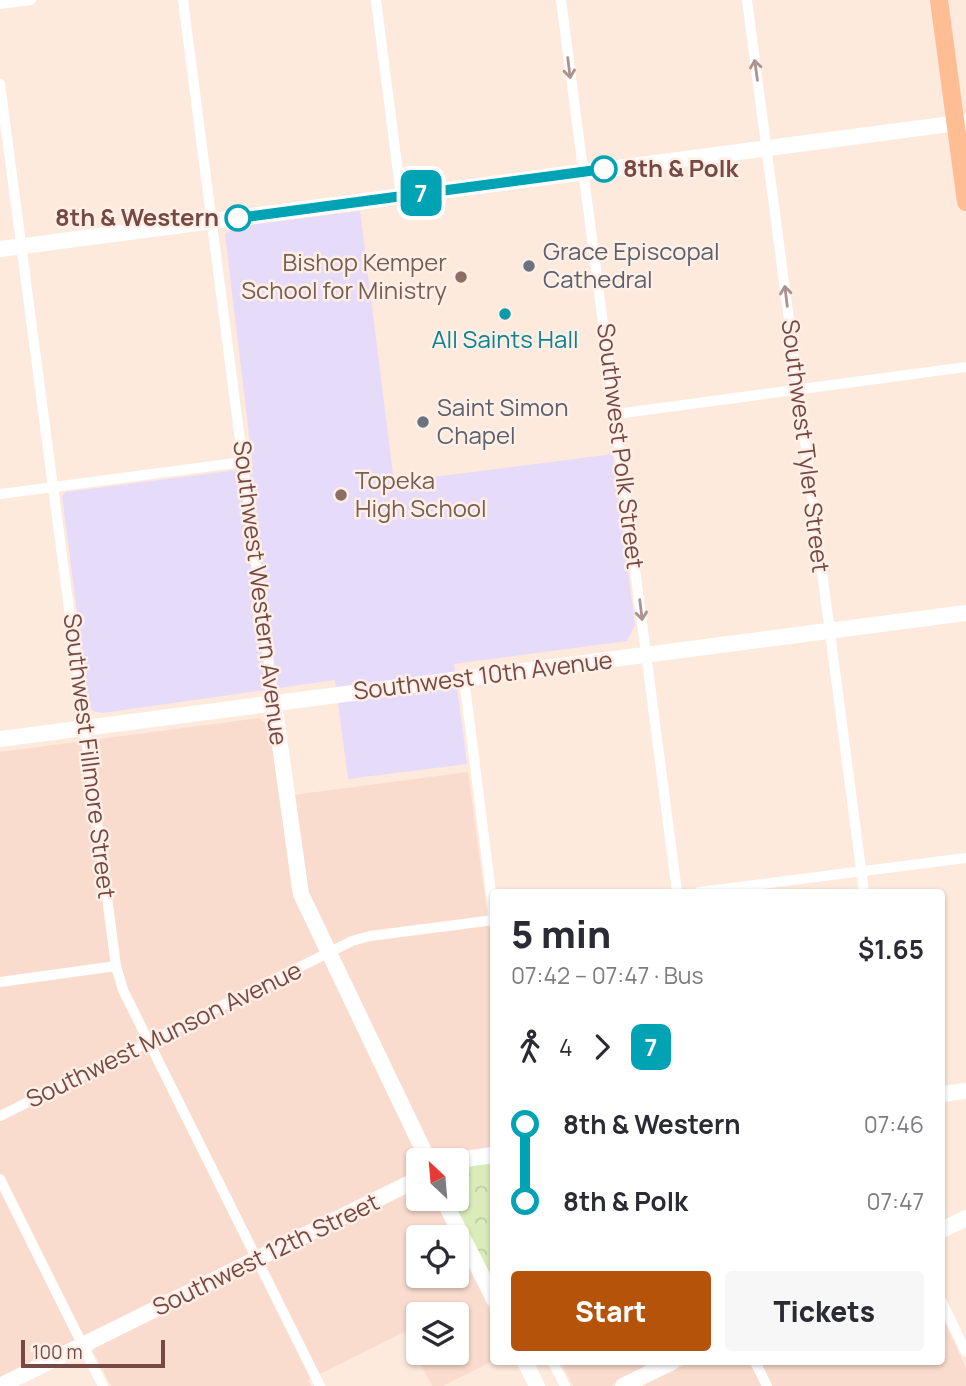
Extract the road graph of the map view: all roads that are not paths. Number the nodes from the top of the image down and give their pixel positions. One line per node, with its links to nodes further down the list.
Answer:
1 (31, 0): 7 (street)
2 (183, 0): 14 (street, Southwest Western Avenue)
3 (376, 0): 12 (street)
4 (561, 0): 11 (street, Southwest Polk Street, one-way to 11)
5 (747, 0): 10 (street, Southwest Tyler Street, one-way to 5)
6 (939, 0): 9 (main road)
7 (0, 4)
8 (0, 84): 15 (street, Southwest Fillmore Street)
9 (961, 123): 10 (street); 13 (main road)
10 (766, 148): 11 (street); 18 (street, Southwest Tyler Street, one-way to 10)
11 (584, 172): 12 (street); 19 (street, Southwest Polk Street)
12 (401, 196): 14 (street)
13 (966, 202)
14 (212, 221): 15 (street); 20 (street, Southwest Western Avenue)
15 (22, 246): 16 (street); 21 (street, Southwest Fillmore Street)
16 (0, 249)
17 (966, 367): 18 (street)
18 (798, 391): 19 (street); 24 (street, Southwest Tyler Street)
19 (616, 414): 25 (street, Southwest Polk Street, one-way to 25)
20 (243, 462): 21 (street); 27 (street, Southwest Western Avenue)
21 (54, 487): 22 (street); 28 (street, Southwest Fillmore Street)
22 (0, 494)
23 (966, 613): 24 (street, Southwest 10th Avenue)
24 (829, 631): 25 (street, Southwest 10th Avenue); 31 (street, Southwest Tyler Street)
25 (646, 654): 26 (street, Southwest 10th Avenue); 33 (street, Southwest Polk Street)
26 (464, 678): 27 (street, Southwest 10th Avenue); 32 (street)
27 (274, 703): 28 (street, Southwest 10th Avenue); 37 (street, Southwest Western Avenue)
28 (85, 728): 29 (street, Southwest 10th Avenue); 38 (street, Southwest Fillmore Street)
29 (0, 739)
30 (966, 858): 31 (street)
31 (861, 871): 34 (street); 35 (street, Southwest Tyler Street)
32 (490, 889)
33 (677, 889)
34 (722, 889)
35 (864, 889)
36 (490, 919): 37 (street, Southwest Munson Avenue)
37 (328, 953): 40 (street, Southwest Munson Avenue); 44 (street, Southwest Western Avenue)
38 (116, 967): 39 (street); 40 (street, Southwest Fillmore Street)
39 (0, 982)
40 (150, 1042): 43 (street, Southwest Munson Avenue); 52 (street, Southwest Fillmore Street)
41 (966, 1091): 42 (street)
42 (945, 1094)
43 (0, 1116)
44 (422, 1148)
45 (490, 1156): 46 (street)
46 (469, 1158)
47 (0, 1179): 55 (street)
48 (406, 1185): 52 (street, Southwest 12th Street)
49 (449, 1211): 53 (street)
50 (966, 1218): 51 (street)
51 (945, 1228)
52 (257, 1259): 55 (street, Southwest 12th Street); 63 (street, Southwest Fillmore Street)
53 (490, 1291)
54 (945, 1307): 56 (street)
55 (83, 1345): 61 (street, Southwest 12th Street); 62 (street)
56 (966, 1352)
57 (526, 1365): 64 (street)
58 (554, 1365): 65 (street)
59 (667, 1365): 66 (street)
60 (756, 1365): 67 (street)
61 (0, 1386)
62 (103, 1386)
63 (320, 1386)
64 (537, 1386)
65 (565, 1386)
66 (623, 1386)
67 (767, 1386)

